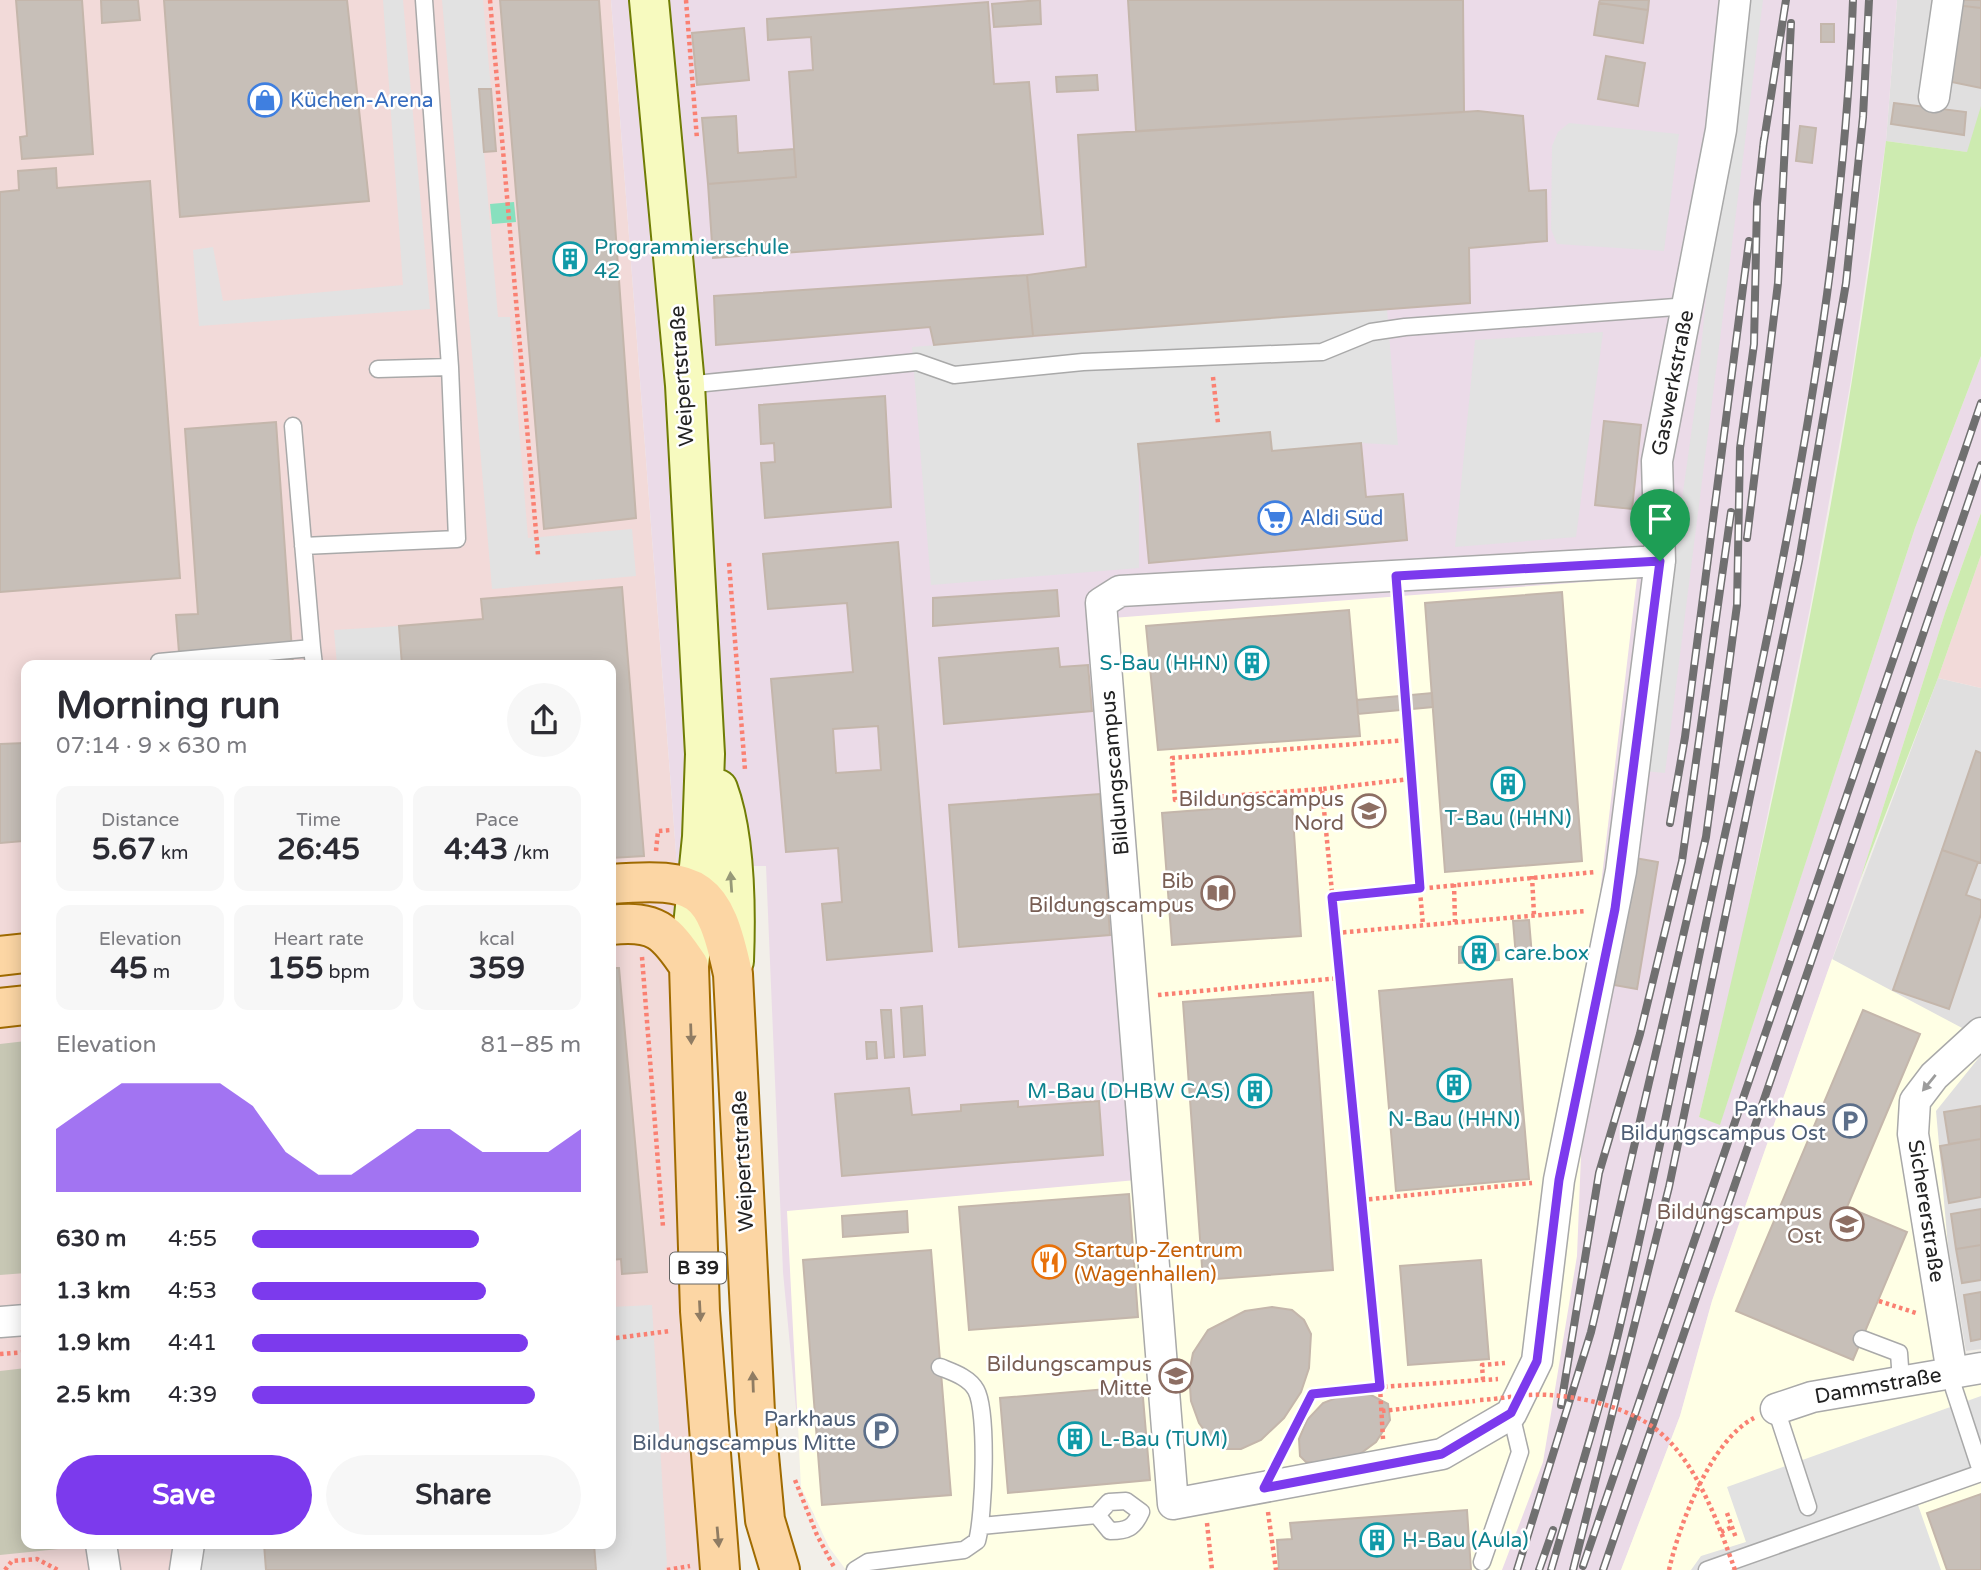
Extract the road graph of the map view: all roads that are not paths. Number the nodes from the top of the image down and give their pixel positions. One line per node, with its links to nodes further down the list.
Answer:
1 (424, 0): 7 (lane)
2 (649, 0): 9 (main road, Weipertstraße)
3 (1735, 0): 6 (street, Gaswerkstraße)
4 (1948, 0): 5 (street)
5 (1934, 97)
6 (1689, 306): 9 (lane); 12 (street, Gaswerkstraße)
7 (450, 367): 8 (lane); 11 (lane)
8 (378, 369)
9 (685, 385): 15 (main road, Weipertstraße)
10 (293, 426): 11 (lane)
11 (303, 546): 13 (lane)
12 (1660, 561): 33 (street, Gaswerkstraße); 35 (street, Bildungscampus)
13 (313, 657): 14 (lane)
14 (236, 660)
15 (705, 754): 17 (main road, Weipertstraße); 22 (main road, Weipertstraße, one-way to 15)
16 (616, 884): 17 (main road)
17 (696, 891): 21 (main road, Weipertstraße); 22 (main road, B 39)
18 (616, 925): 21 (main road)
19 (21, 954): 20 (main road)
20 (0, 956)
21 (689, 966): 44 (main road, Weipertstraße / B 39, one-way to 44)
22 (733, 974): 47 (main road, Weipertstraße / B 39, one-way to 22)
23 (21, 1005): 24 (main road)
24 (0, 1008)
25 (1975, 1039): 30 (street, Sichererstraße, one-way to 30)
26 (21, 1320): 27 (street)
27 (0, 1322)
28 (1863, 1339): 31 (lane)
29 (940, 1367): 39 (lane)
30 (1967, 1371): 31 (street, Dammstraße); 34 (lane)
31 (1901, 1381): 32 (street, Dammstraße)
32 (1776, 1409): 36 (lane)
33 (1511, 1413): 35 (street); 42 (lane)
34 (1981, 1472): 43 (lane)
35 (1173, 1504): 37 (lane)
36 (1808, 1507)
37 (1142, 1512): 38 (lane); 38 (lane)
38 (1097, 1515): 39 (lane)
39 (981, 1525): 48 (lane)
40 (102, 1549): 45 (street)
41 (188, 1549): 46 (street)
42 (1482, 1562)
43 (1739, 1563): 49 (lane)
44 (705, 1568)
45 (105, 1570)
46 (185, 1570)
47 (780, 1570)
48 (855, 1570)
49 (1707, 1570)

